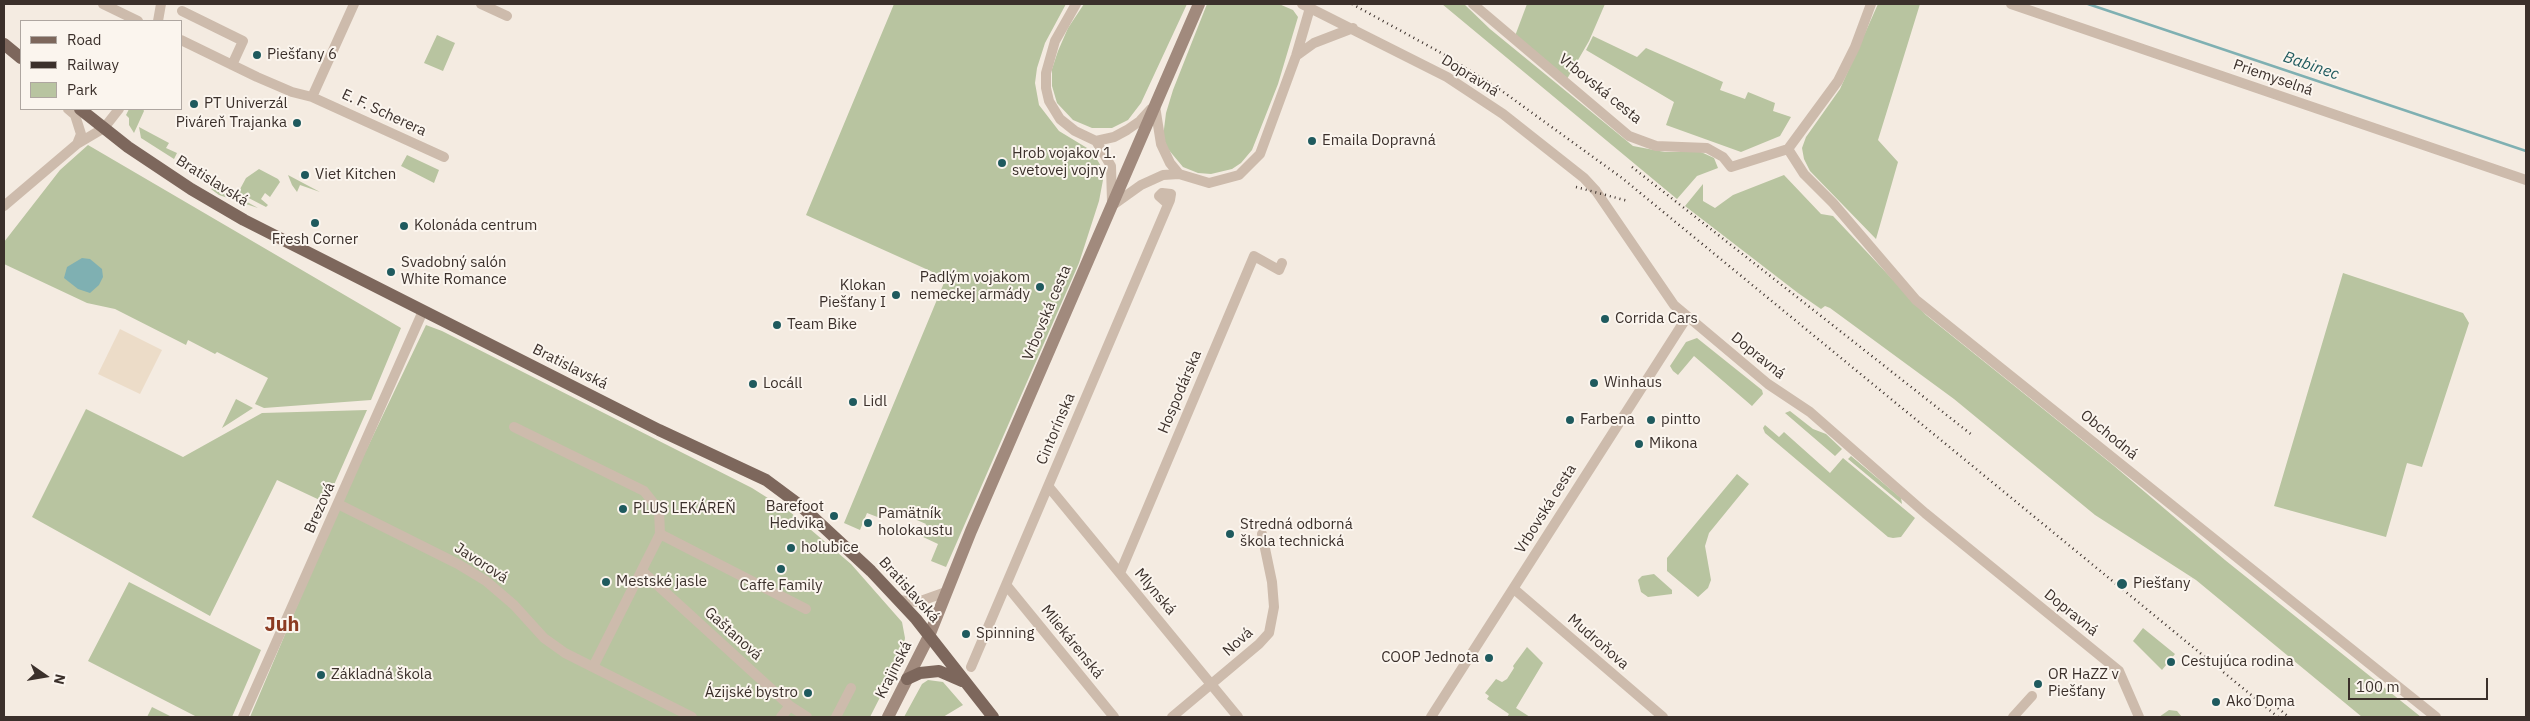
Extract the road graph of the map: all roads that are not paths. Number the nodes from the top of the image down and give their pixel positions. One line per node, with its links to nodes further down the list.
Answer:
1 (103, 4): 13 (street)
2 (161, 4): 14 (street)
3 (354, 4): 21 (street)
4 (480, 4): 12 (street)
5 (1076, 4): 27 (street)
6 (1199, 4): 22 (main road, Vrbovská cesta)
7 (1473, 4): 29 (street, Vrbovská cesta)
8 (1871, 4): 29 (street)
9 (2011, 4): 32 (street, Priemyselná)
10 (1306, 6): 15 (street, Dopravná); 18 (street, Dopravná)
11 (182, 11): 20 (street)
12 (507, 16)
13 (136, 20)
14 (158, 20)
15 (1353, 28): 18 (street); 38 (street, Dopravná)
16 (182, 40): 20 (street, E. F. Scherera)
17 (4, 44): 19 (main road)
18 (1296, 56): 31 (street, Dopravná)
19 (20, 57)
20 (232, 65): 21 (street, E. F. Scherera)
21 (312, 97): 30 (street, E. F. Scherera)
22 (1155, 104): 27 (street); 31 (street); 35 (main road, Vrbovská cesta)
23 (69, 110): 28 (street)
24 (81, 110): 26 (main road, Bratislavská)
25 (118, 110): 26 (street)
26 (104, 128): 28 (street); 37 (main road, Bratislavská)
27 (1096, 141): 35 (street)
28 (77, 144): 34 (street)
29 (1788, 150): 75 (street, Obchodná)
30 (444, 157)
31 (1180, 174): 35 (street)
32 (2526, 180)
33 (1168, 204): 40 (street, Cintorínska)
34 (4, 206)
35 (1112, 206): 48 (main road, Vrbovská cesta)
36 (1282, 262): 45 (street, Hospodárska)
37 (423, 311): 41 (street, Brezová); 49 (main road, Bratislavská)
38 (1687, 317): 47 (street, Vrbovská cesta); 74 (street, Dopravná)
39 (514, 428): 42 (street)
40 (1048, 486): 45 (street, Mlynská); 46 (street, Cintorínska)
41 (338, 504): 52 (street, Javorová); 61 (street, Brezová)
42 (660, 534): 44 (street); 50 (street)
43 (1262, 534): 56 (street, Nová)
44 (642, 571): 52 (street); 59 (street, Gaštanová)
45 (1120, 573): 56 (street, Mlynská)
46 (1007, 586): 53 (street, Cintorínska); 68 (street, Mliekárenská)
47 (1514, 589): 71 (street, Vrbovská cesta); 72 (street, Mudroňova)
48 (946, 592): 49 (street); 51 (main road, Vrbovská cesta)
49 (898, 600): 51 (main road, Bratislavská)
50 (806, 609)
51 (928, 636): 54 (main road, Krajinská); 55 (main road, Bratislavská)
52 (593, 667): 60 (street, Javorová)
53 (971, 667)
54 (907, 679): 55 (main road); 66 (main road, Krajinská)
55 (964, 682): 67 (main road, Bratislavská)
56 (1212, 684): 69 (street, Nová); 70 (street, Mlynská)
57 (851, 688): 65 (street)
58 (2032, 696): 73 (street)
59 (790, 706): 63 (street); 64 (street, Gaštanová)
60 (673, 712): 62 (street, Javorová)
61 (244, 717)
62 (692, 717)
63 (780, 717)
64 (807, 717)
65 (836, 717)
66 (888, 717)
67 (992, 717)
68 (1114, 717)
69 (1172, 717)
70 (1238, 717)
71 (1432, 717)
72 (1663, 717)
73 (2013, 717)
74 (2139, 717)
75 (2436, 717)

